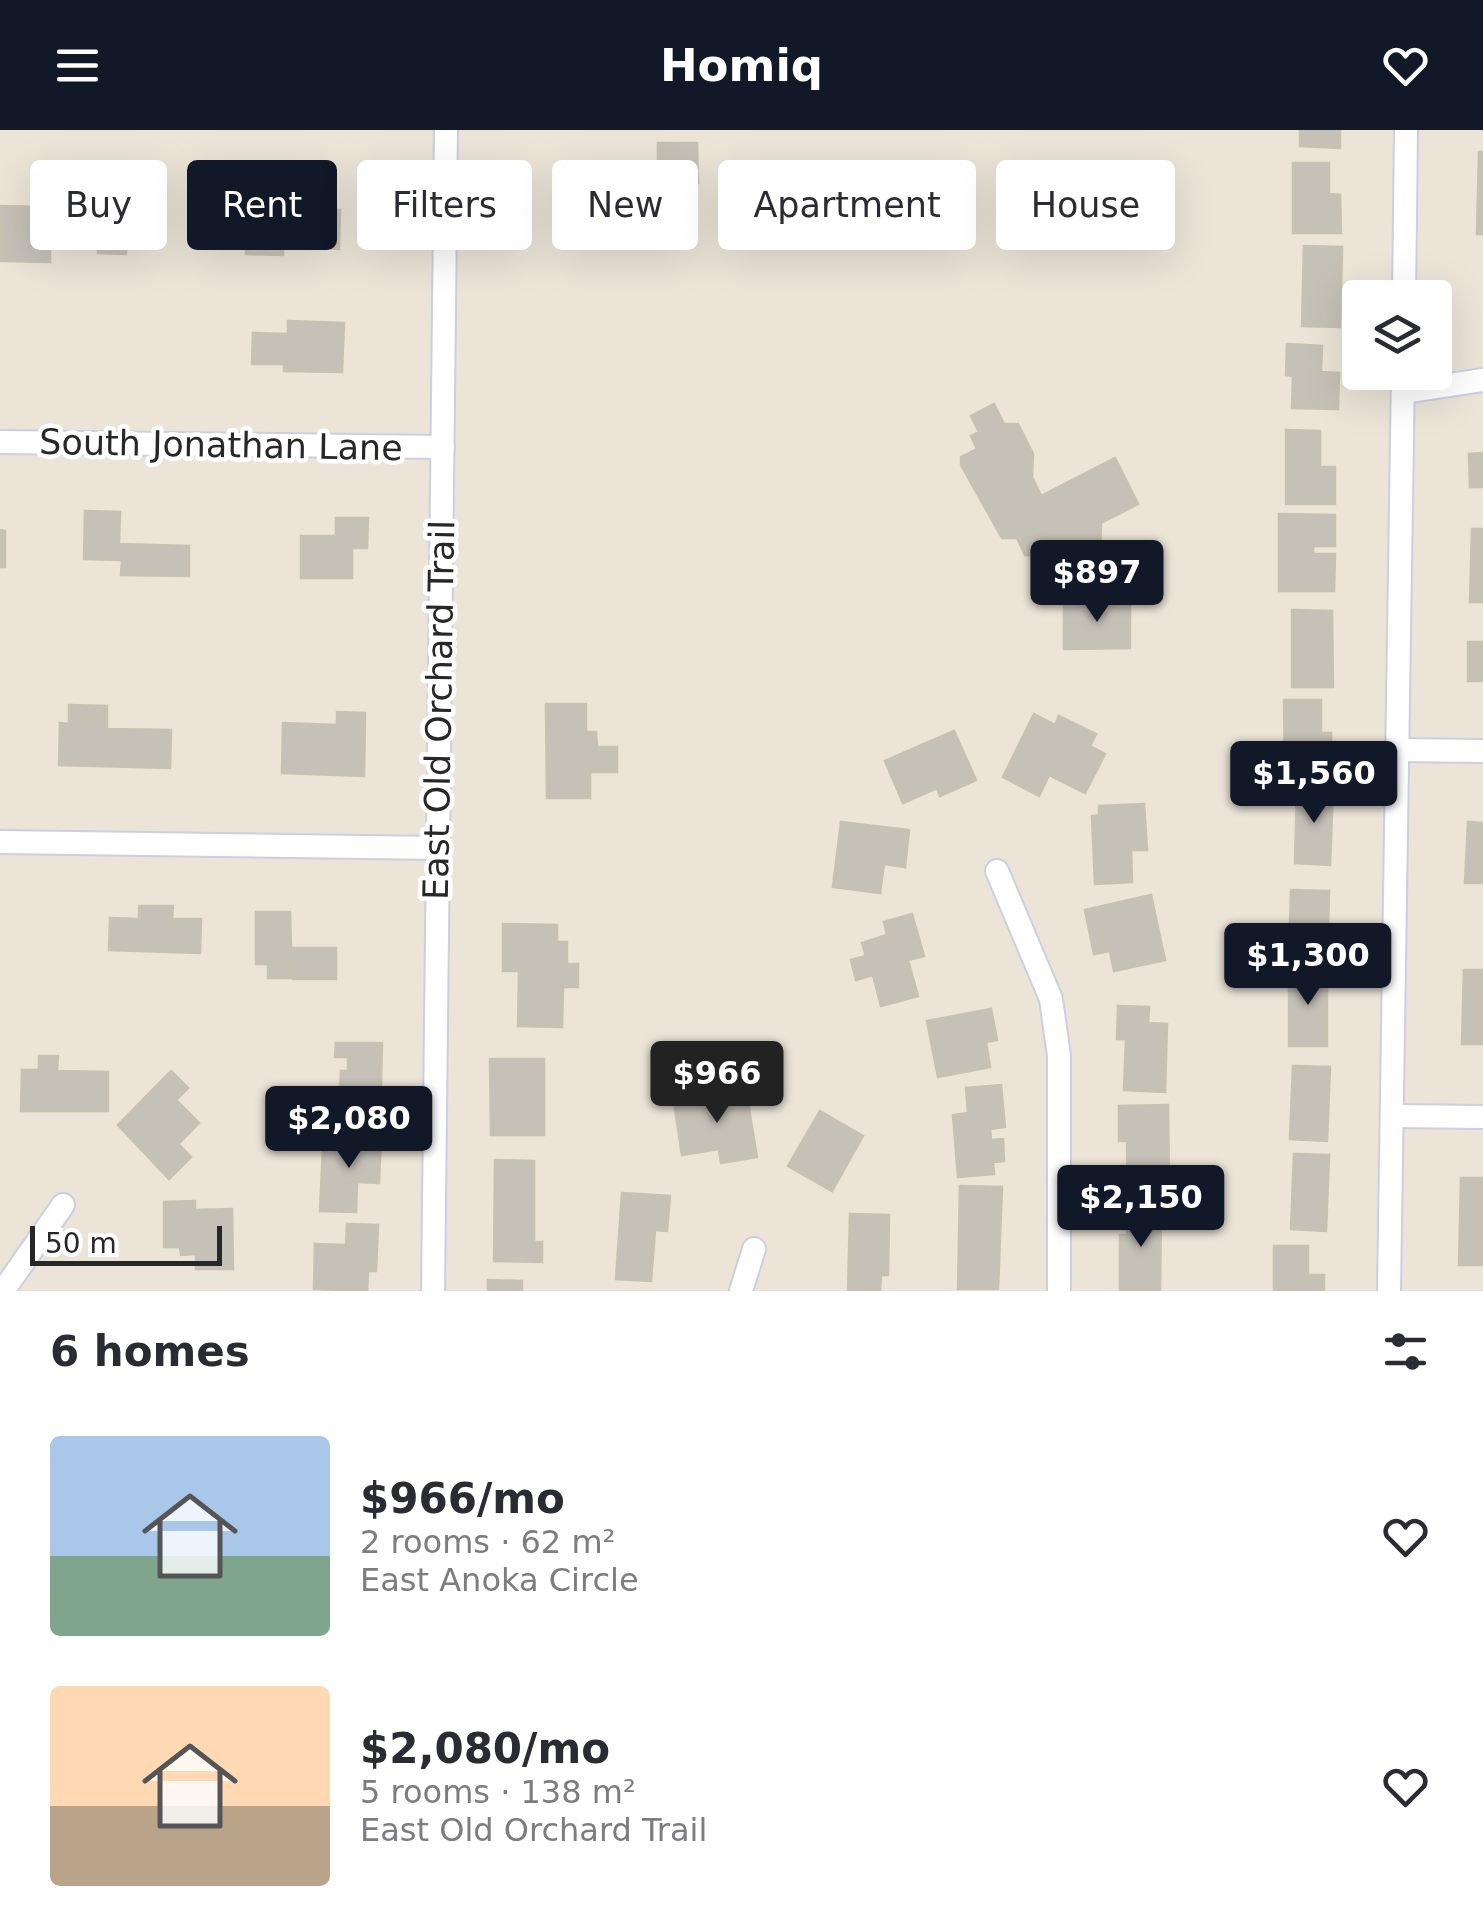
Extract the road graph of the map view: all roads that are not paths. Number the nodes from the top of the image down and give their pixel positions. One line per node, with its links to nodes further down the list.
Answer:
1 (446, 130): 8 (street, East Old Orchard Trail)
2 (1406, 130): 3 (street)
3 (1404, 280)
4 (1483, 380): 5 (street)
5 (1452, 381)
6 (1403, 390): 9 (street)
7 (0, 442): 8 (street, South Jonathan Lane)
8 (443, 447): 12 (street, East Old Orchard Trail)
9 (1398, 750): 10 (street); 14 (street)
10 (1483, 751)
11 (0, 842): 12 (street)
12 (438, 848): 19 (street, East Old Orchard Trail)
13 (997, 870): 21 (street)
14 (1393, 1116): 15 (street); 22 (street)
15 (1483, 1116)
16 (63, 1206): 18 (street)
17 (754, 1249): 20 (street)
18 (3, 1291)
19 (433, 1291)
20 (741, 1291)
21 (1059, 1291)
22 (1389, 1291)

